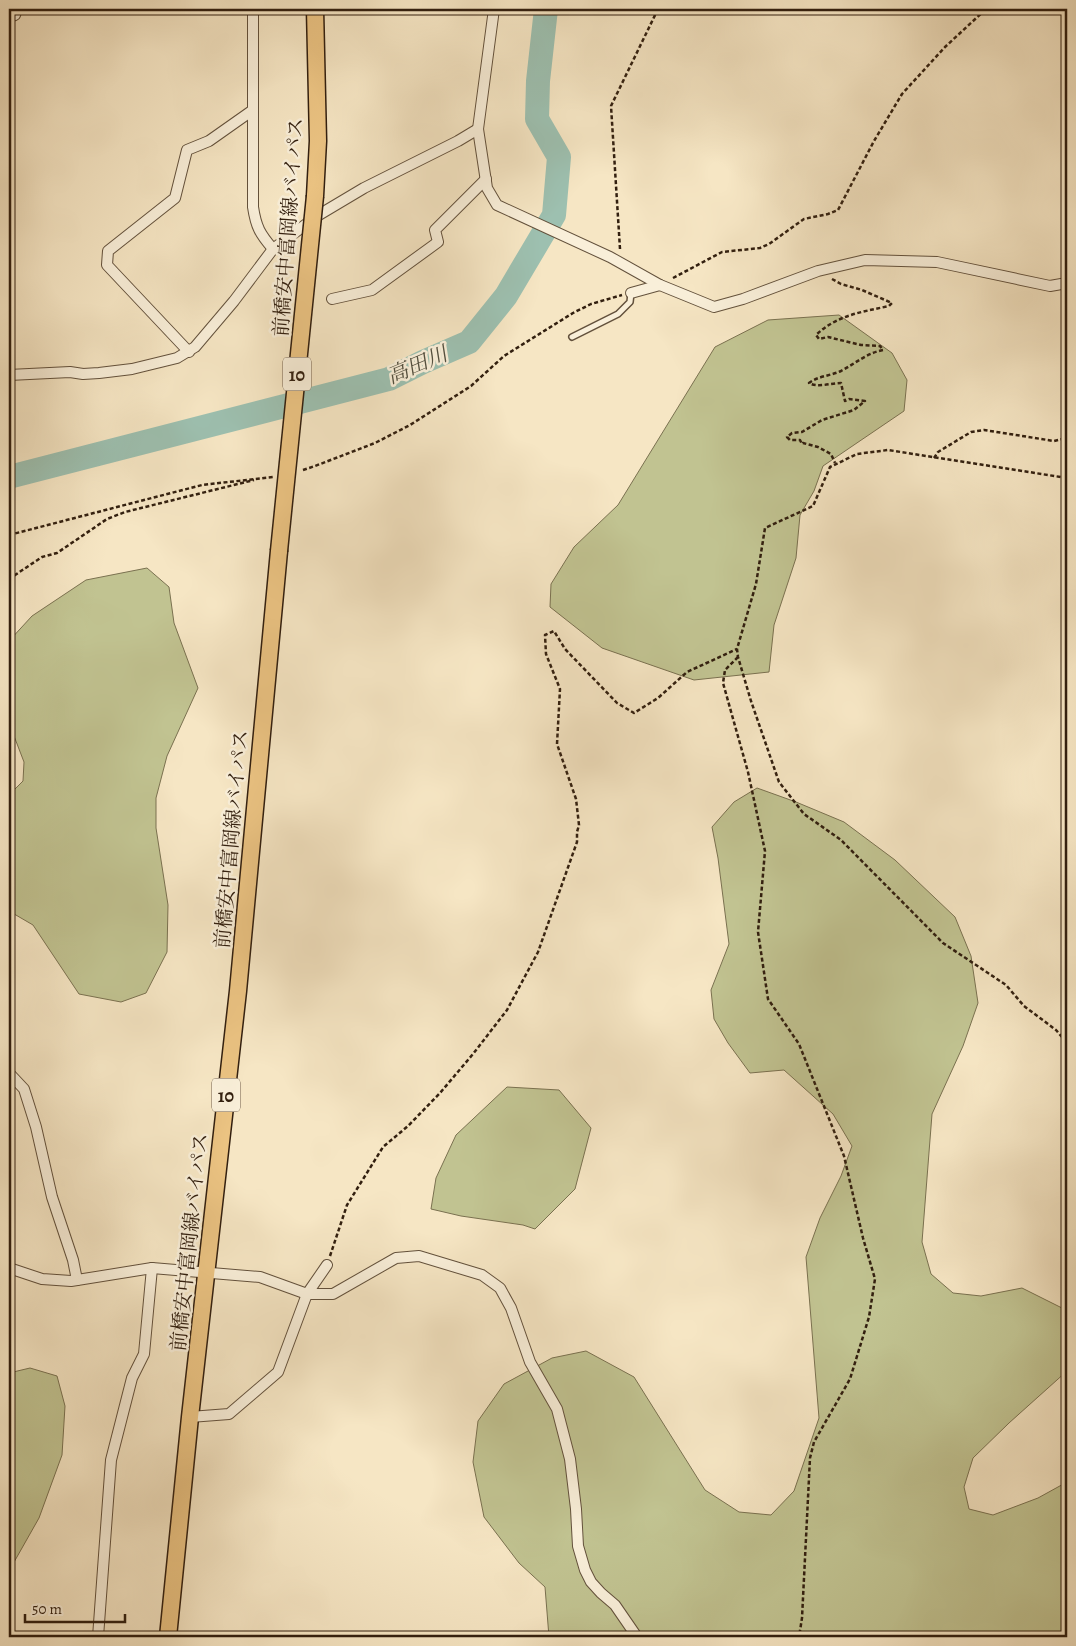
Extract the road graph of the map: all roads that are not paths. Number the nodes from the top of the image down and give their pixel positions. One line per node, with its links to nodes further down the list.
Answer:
1 (17, 9): 6 (street)
2 (253, 9): 8 (street)
3 (305, 9): 7 (main road, 前橋安中富岡線バイパス / 10)
4 (315, 9): 7 (main road, 前橋安中富岡線バイパス / 10)
5 (494, 9): 9 (street)
6 (9, 17)
7 (315, 44): 23 (main road, 前橋安中富岡線バイパス / 10, bridge)
8 (253, 110): 11 (street); 17 (street)
9 (478, 129): 10 (street); 11 (street)
10 (486, 179): 13 (street); 15 (street)
11 (273, 249): 17 (street)
12 (1067, 283): 13 (street)
13 (660, 285): 14 (street)
14 (631, 293): 16 (lane)
15 (332, 298)
16 (572, 337)
17 (189, 352): 18 (street)
18 (9, 375)
19 (9, 1073): 24 (street)
20 (327, 1264): 25 (street)
21 (9, 1268): 24 (street)
22 (152, 1268): 23 (street); 24 (street); 27 (street)
23 (207, 1273): 25 (street); 26 (main road, 前橋安中富岡線バイパス / 10)
24 (77, 1280)
25 (307, 1294): 26 (street); 29 (street)
26 (190, 1417): 28 (main road, 前橋安中富岡線バイパス / 10)
27 (98, 1637)
28 (168, 1637)
29 (637, 1637)

